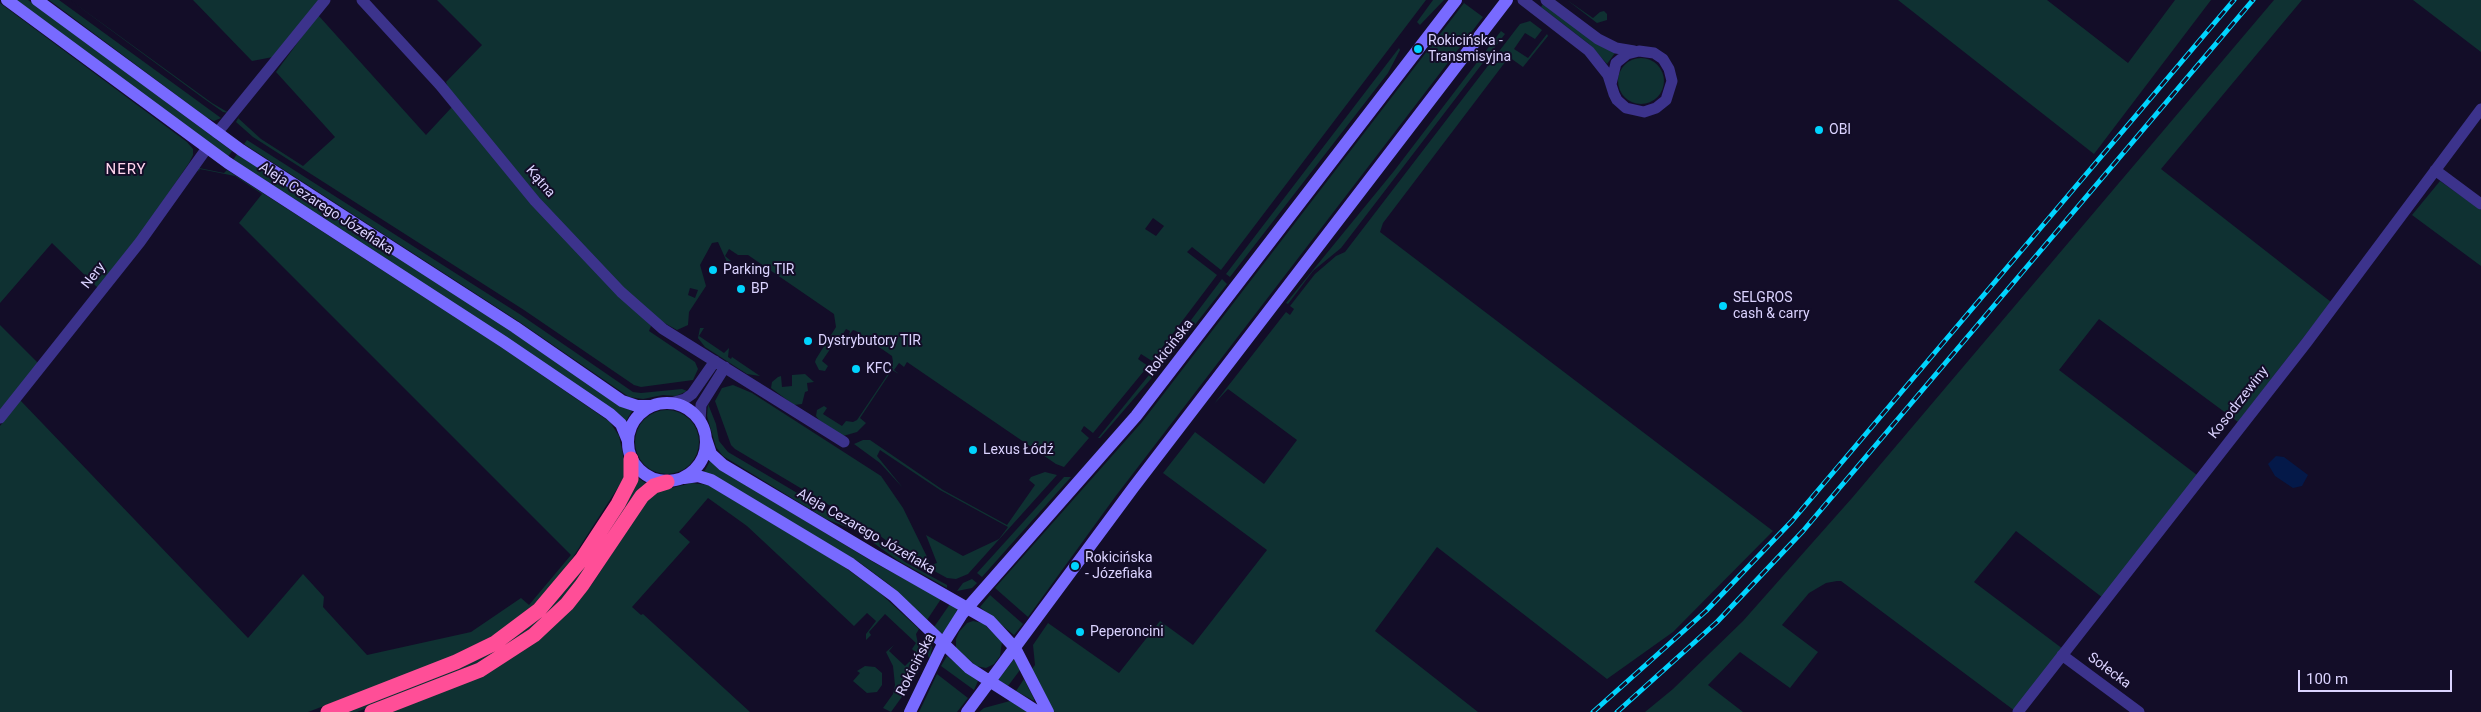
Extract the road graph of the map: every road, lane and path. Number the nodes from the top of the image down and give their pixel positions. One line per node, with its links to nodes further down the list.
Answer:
1 (7, 0): 13 (main road, Aleja Cezarego Józefiaka)
2 (38, 0): 12 (main road, Aleja Cezarego Józefiaka)
3 (325, 0): 12 (street)
4 (362, 0): 16 (street, Kątna)
5 (1456, 0): 28 (main road, Rokicińska)
6 (1507, 0): 30 (main road)
7 (1522, 0): 10 (street)
8 (1546, 0): 9 (street)
9 (1634, 52): 10 (street); 10 (street)
10 (1611, 84)
11 (2481, 109): 14 (street, Kosodrzewiny)
12 (217, 133): 19 (main road, Aleja Cezarego Józefiaka)
13 (206, 148): 20 (street, Nery); 23 (main road, Aleja Cezarego Józefiaka)
14 (2435, 170): 15 (street); 31 (street, Kosodrzewiny)
15 (2481, 204)
16 (715, 361): 17 (street, Kątna); 18 (street)
17 (725, 367): 21 (street); 24 (street, Kątna)
18 (670, 403): 19 (main road); 21 (main road)
19 (652, 406): 23 (main road)
20 (0, 418)
21 (700, 421): 22 (main road)
22 (706, 439): 26 (main road); 28 (main road, Aleja Cezarego Józefiaka)
23 (628, 441): 25 (main road)
24 (844, 442)
25 (631, 458): 27 (main road); 33 (highway)
26 (684, 478): 27 (main road); 29 (main road)
27 (667, 482): 34 (highway)
28 (968, 608): 29 (main road, Rokicińska); 30 (main road, Aleja Cezarego Józefiaka)
29 (943, 644): 32 (main road); 35 (main road, Rokicińska)
30 (1015, 648): 32 (main road); 38 (main road, Aleja Cezarego Józefiaka)
31 (2062, 655): 39 (street, Kosodrzewiny); 40 (street, Sołecka)
32 (990, 682): 36 (main road); 37 (main road)
33 (328, 712)
34 (372, 712)
35 (910, 712)
36 (967, 712)
37 (1038, 712)
38 (1048, 712)
39 (2018, 712)
40 (2139, 712)

